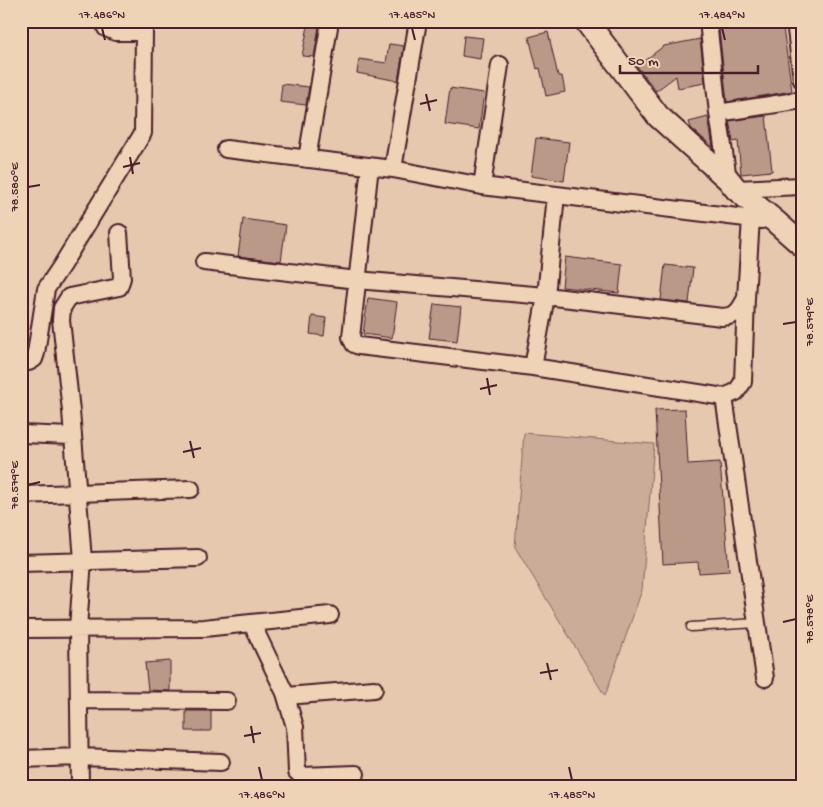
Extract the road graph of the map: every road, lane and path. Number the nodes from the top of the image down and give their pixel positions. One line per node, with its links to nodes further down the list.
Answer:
1 (105, 21): 27 (street)
2 (330, 21): 12 (street)
3 (418, 21): 14 (street)
4 (586, 21): 15 (street)
5 (708, 21): 10 (street)
6 (795, 21): 8 (street)
7 (500, 65): 16 (street)
8 (802, 80)
9 (802, 100): 10 (street)
10 (718, 113): 15 (street)
11 (226, 149): 12 (street)
12 (307, 158): 13 (street)
13 (370, 166): 14 (street); 24 (street)
14 (393, 169): 16 (street)
15 (732, 184): 17 (street); 20 (street)
16 (482, 186): 18 (street)
17 (802, 186)
18 (556, 195): 19 (street); 25 (street)
19 (751, 218): 20 (street); 26 (street)
20 (776, 222): 22 (street)
21 (119, 233): 31 (street)
22 (802, 245)
23 (204, 262): 24 (street)
24 (357, 280): 25 (street); 28 (street)
25 (546, 296): 26 (street); 28 (street)
26 (746, 298): 29 (street)
27 (21, 361)
28 (533, 367): 29 (street)
29 (724, 396): 40 (street)
30 (21, 434): 31 (street)
31 (72, 436): 33 (street)
32 (191, 488): 33 (street)
33 (77, 494): 34 (street); 36 (street)
34 (21, 496)
35 (198, 558): 36 (street)
36 (83, 560): 37 (street); 42 (street)
37 (21, 563)
38 (330, 615): 39 (street)
39 (248, 623): 42 (street); 46 (street)
40 (757, 623): 41 (lane); 44 (street)
41 (691, 627)
42 (78, 628): 43 (street); 47 (street)
43 (21, 629)
44 (765, 678)
45 (374, 689): 46 (street)
46 (286, 696): 52 (street)
47 (79, 700): 48 (street); 49 (street)
48 (227, 701)
49 (80, 757): 50 (street); 51 (street); 53 (street)
50 (21, 759)
51 (221, 762)
52 (356, 774)
53 (80, 786)

